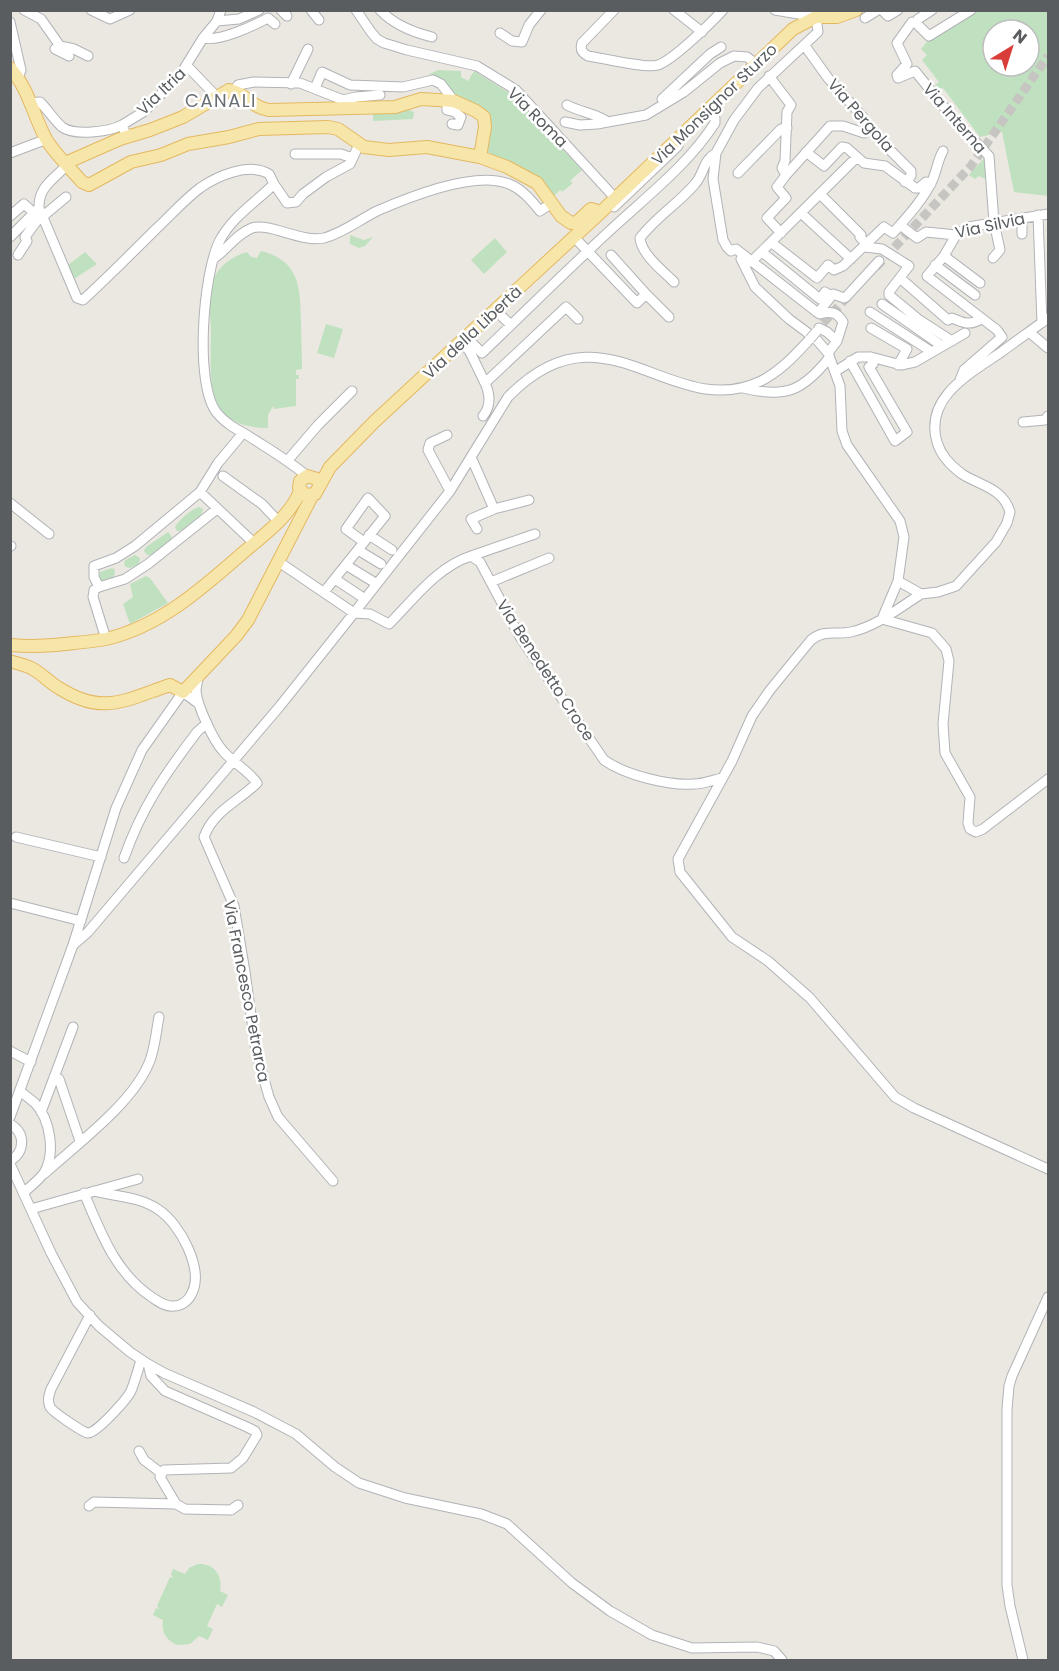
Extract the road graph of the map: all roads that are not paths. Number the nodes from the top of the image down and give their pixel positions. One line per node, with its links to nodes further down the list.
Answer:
1 (91, 10): 2 (street)
2 (130, 10)
3 (222, 10): 23 (street, Via Itria)
4 (259, 10): 23 (street)
5 (311, 10): 21 (street)
6 (356, 10): 74 (street, Via Roma)
7 (380, 10): 27 (street)
8 (541, 10): 26 (street)
9 (614, 10): 25 (street)
10 (674, 10): 25 (street)
11 (723, 10): 25 (street)
12 (775, 10): 18 (street)
13 (880, 10): 14 (street); 19 (street)
14 (898, 10)
15 (932, 10): 22 (street)
16 (971, 10): 22 (street)
17 (28, 12): 32 (street); 33 (street)
18 (818, 14): 19 (main road); 29 (street); 34 (main road, Via Monsignor Sturzo)
19 (860, 14)
20 (269, 17): 28 (street)
21 (319, 20)
22 (915, 20): 85 (street, Via Interna)
23 (218, 21): 28 (street, Via Itria)
24 (10, 22): 36 (street)
25 (702, 32)
26 (501, 33)
27 (432, 37)
28 (203, 38): 35 (street, Via Itria)
29 (805, 46): 37 (street); 54 (street, Via Pergola)
30 (721, 47): 47 (street)
31 (308, 49): 38 (street)
32 (69, 56)
33 (88, 56)
34 (755, 63): 47 (street); 48 (main road, Via Monsignor Sturzo)
35 (187, 66): 42 (street); 52 (street, Via Itria)
36 (14, 73): 44 (main road)
37 (769, 76): 53 (street); 61 (street)
38 (291, 84): 39 (street); 40 (street)
39 (315, 88): 43 (street); 45 (street)
40 (234, 91): 42 (main road); 45 (main road)
41 (380, 95): 45 (street)
42 (216, 96): 55 (main road)
43 (451, 101): 45 (main road); 51 (street); 63 (main road)
44 (29, 103): 52 (street); 56 (main road)
45 (343, 104)
46 (567, 105): 50 (street)
47 (650, 112): 50 (street)
48 (702, 114): 74 (main road, Via Monsignor Sturzo); 76 (street); 83 (street)
49 (565, 122): 50 (street)
50 (608, 122)
51 (452, 124)
52 (122, 125): 55 (street, Via Itria)
53 (786, 128): 67 (street); 68 (street)
54 (870, 129): 59 (street); 69 (street, Via Pergola)
55 (127, 137): 66 (main road)
56 (47, 139): 60 (street); 66 (main road)
57 (361, 144): 63 (main road); 65 (street); 66 (main road)
58 (943, 151): 71 (street)
59 (806, 152): 64 (street); 68 (street)
60 (10, 153)
61 (716, 153): 97 (street); 107 (street)
62 (295, 154): 65 (street)
63 (480, 157): 75 (main road)
64 (857, 157): 69 (street); 72 (street)
65 (352, 158): 70 (street)
66 (67, 165): 77 (street)
67 (738, 173)
68 (786, 176): 86 (street)
69 (905, 182): 71 (street)
70 (274, 184): 77 (street); 100 (street)
71 (931, 184): 84 (street)
72 (820, 194): 78 (street); 92 (street)
73 (66, 197): 77 (street)
74 (615, 198): 76 (main road, Via della Libertà)
75 (552, 203): 76 (main road); 100 (street)
76 (604, 211): 83 (street); 90 (main road, Via della Libertà)
77 (38, 212): 81 (street); 89 (street); 95 (street)
78 (801, 213): 86 (street); 101 (street)
79 (1048, 214): 80 (street, Via Silvia)
80 (1038, 215): 82 (street, Via Silvia); 120 (street)
81 (10, 216)
82 (1022, 218): 85 (street, Via Silvia); 87 (street)
83 (619, 222): 94 (street)
84 (903, 222): 88 (street, Via Silvia); 92 (street)
85 (994, 222): 88 (street, Via Silvia); 99 (street)
86 (781, 233): 91 (street)
87 (1022, 234)
88 (956, 235): 98 (street)
89 (10, 237)
90 (574, 237): 94 (street); 106 (main road, Via della Libertà)
91 (772, 243): 93 (street); 101 (street)
92 (866, 246): 101 (street); 105 (street)
93 (762, 252): 103 (street); 111 (street)
94 (589, 253): 109 (street); 112 (street)
95 (18, 255)
96 (611, 255): 109 (street)
97 (743, 255): 103 (street); 131 (street)
98 (944, 256): 104 (street); 108 (street)
99 (993, 258)
100 (213, 259): 145 (street)
101 (851, 259)
102 (879, 261): 111 (street)
103 (751, 262): 116 (street)
104 (935, 265): 110 (street); 119 (street)
105 (900, 278): 119 (street); 127 (street)
106 (526, 281): 112 (street); 114 (main road, Via della Libertà)
107 (674, 282)
108 (981, 282)
109 (646, 294): 117 (street)
110 (975, 295)
111 (831, 296): 116 (street)
112 (540, 297): 121 (street)
113 (882, 304): 128 (street)
114 (495, 310): 121 (street); 125 (main road, Via della Libertà)
115 (870, 312): 130 (street)
116 (818, 313): 126 (street)
117 (669, 317)
118 (578, 319): 138 (street)
119 (981, 319): 136 (street)
120 (1045, 321): 123 (street)
121 (511, 325): 125 (street)
122 (871, 328): 134 (street)
123 (1029, 332): 129 (street); 136 (street)
124 (965, 333): 127 (street)
125 (464, 339): 138 (street); 150 (main road, Via della Libertà)
126 (837, 341): 131 (street); 137 (street)
127 (952, 341): 128 (street)
128 (942, 346): 130 (street)
129 (1048, 348)
130 (932, 352): 134 (street)
131 (828, 355): 135 (street); 141 (street)
132 (871, 357): 133 (street); 133 (street); 134 (street)
133 (850, 361): 135 (street)
134 (898, 365)
135 (836, 371): 170 (street)
136 (960, 380): 175 (street)
137 (760, 381): 139 (street); 141 (street)
138 (485, 383): 142 (street)
139 (741, 388): 141 (street); 147 (street)
140 (352, 391): 148 (street)
141 (769, 393)
142 (483, 416)
143 (1048, 416): 144 (street)
144 (1023, 422)
145 (243, 433): 148 (street); 152 (street)
146 (447, 435): 151 (street)
147 (471, 458): 151 (street); 156 (street)
148 (290, 462): 150 (street)
149 (223, 476): 157 (street)
150 (309, 484): 157 (main road); 166 (main road)
151 (450, 491): 172 (street)
152 (200, 492): 155 (street); 173 (street)
153 (529, 500): 156 (street)
154 (10, 503): 159 (street)
155 (217, 508): 162 (street); 173 (street)
156 (494, 509): 158 (street)
157 (278, 521): 162 (main road)
158 (477, 529)
159 (49, 534)
160 (535, 534): 164 (street)
161 (364, 542): 161 (street); 163 (street); 167 (street); 168 (street)
162 (254, 543): 179 (main road)
163 (392, 550)
164 (471, 555): 171 (street, Via Benedetto Croce); 177 (street)
165 (549, 558): 171 (street)
166 (279, 562): 174 (street); 184 (main road)
167 (381, 564)
168 (346, 565): 169 (street); 172 (street)
169 (335, 579): 174 (street); 176 (street)
170 (898, 581): 175 (street); 178 (street)
171 (491, 582): 190 (street, Via Benedetto Croce)
172 (376, 584): 176 (street)
173 (99, 587): 179 (street)
174 (324, 592): 177 (street)
175 (921, 594): 178 (street)
176 (365, 599): 177 (street)
177 (354, 613): 189 (street)
178 (882, 619): 190 (street); 191 (street)
179 (106, 639): 181 (main road)
180 (10, 645): 181 (main road)
181 (44, 647): 183 (main road)
182 (10, 661): 183 (main road)
183 (32, 668): 185 (main road)
184 (198, 675): 185 (main road); 186 (main road); 187 (street)
185 (170, 685): 186 (main road)
186 (183, 692): 187 (street); 193 (street)
187 (199, 704): 188 (street, Via Francesco Petrarca)
188 (207, 723): 189 (street, Via Francesco Petrarca); 194 (street)
189 (233, 759): 197 (street); 212 (street, Via Francesco Petrarca)
190 (722, 778): 209 (street)
191 (1048, 779)
192 (16, 837): 193 (street)
193 (101, 857): 196 (street)
194 (124, 858)
195 (10, 903): 196 (street)
196 (81, 921): 197 (street)
197 (73, 945): 201 (street)
198 (159, 1017): 207 (street)
199 (73, 1028): 202 (street)
200 (10, 1051): 201 (street)
201 (31, 1062): 203 (street)
202 (54, 1077): 204 (street); 207 (street)
203 (20, 1091): 204 (street); 205 (street)
204 (41, 1112): 210 (street)
205 (10, 1117)
206 (10, 1124): 208 (street)
207 (80, 1141): 210 (street)
208 (10, 1162): 214 (street)
209 (1048, 1169)
210 (44, 1173): 214 (street)
211 (138, 1179): 213 (street)
212 (333, 1181)
213 (89, 1192): 213 (street); 215 (street)
214 (23, 1193): 215 (street)
215 (31, 1209): 217 (street)
216 (1048, 1297): 225 (street)
217 (90, 1315): 218 (street); 218 (street)
218 (145, 1362): 220 (street); 224 (street)
219 (139, 1451): 220 (street)
220 (161, 1473): 221 (street)
221 (176, 1504): 222 (street); 223 (street)
222 (238, 1505)
223 (89, 1506)
224 (782, 1660)
225 (1023, 1660)

